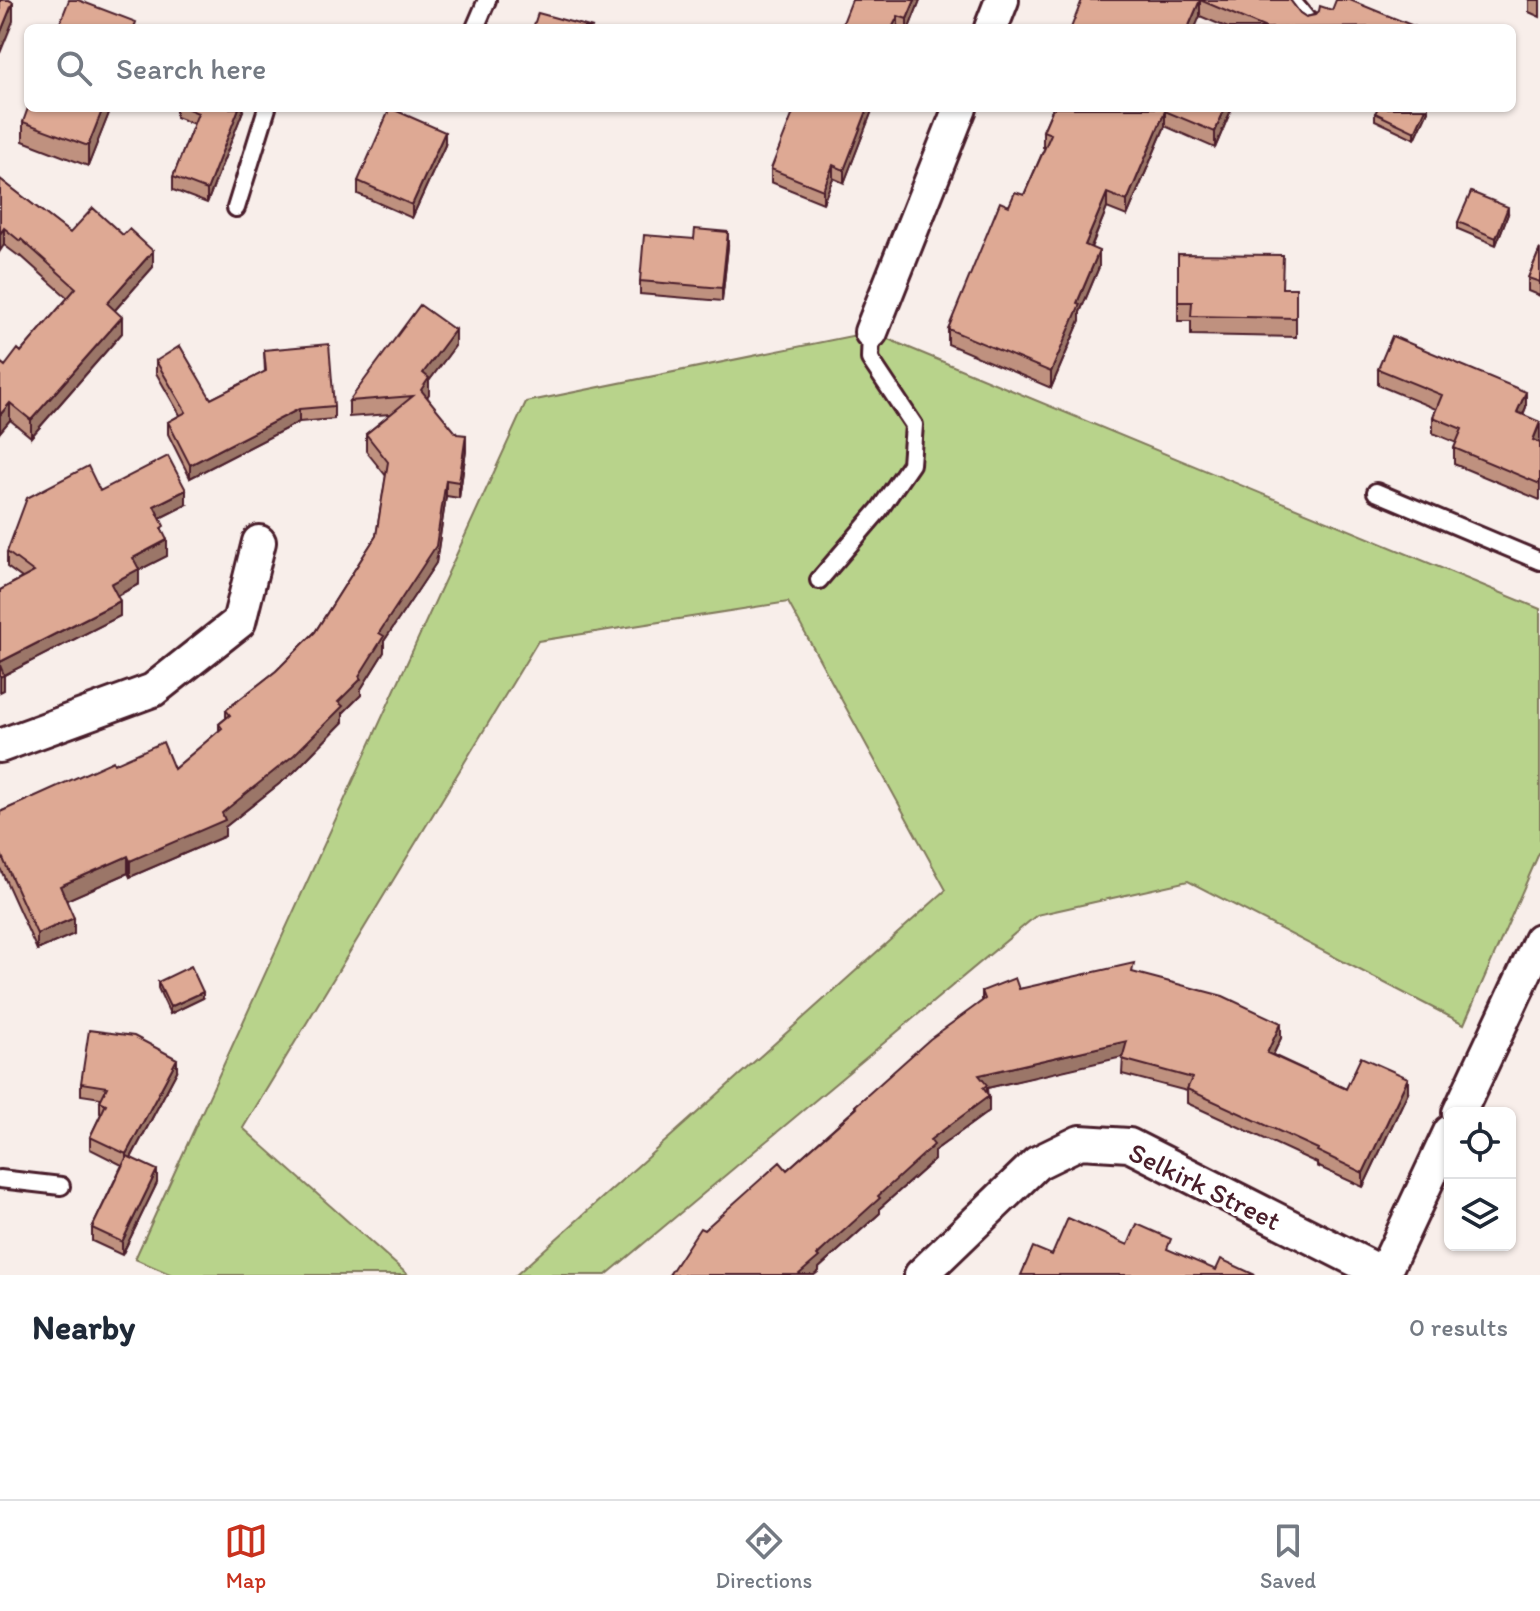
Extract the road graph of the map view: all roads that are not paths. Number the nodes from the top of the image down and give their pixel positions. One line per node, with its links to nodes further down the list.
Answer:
1 (487, 0): 5 (lane)
2 (1002, 0): 6 (street)
3 (1291, 0): 4 (lane)
4 (1309, 22)
5 (477, 24)
6 (993, 24)
7 (266, 112): 9 (lane)
8 (958, 112): 10 (street)
9 (236, 208)
10 (871, 332): 14 (lane)
11 (1376, 492): 13 (lane)
12 (259, 542): 15 (street)
13 (1540, 561)
14 (819, 580)
15 (0, 746)
16 (1540, 940): 17 (street)
17 (1462, 1107)
18 (1444, 1145): 21 (street)
19 (0, 1179): 20 (lane)
20 (61, 1186)
21 (1384, 1274): 22 (street, Selkirk Street)
22 (921, 1275)

